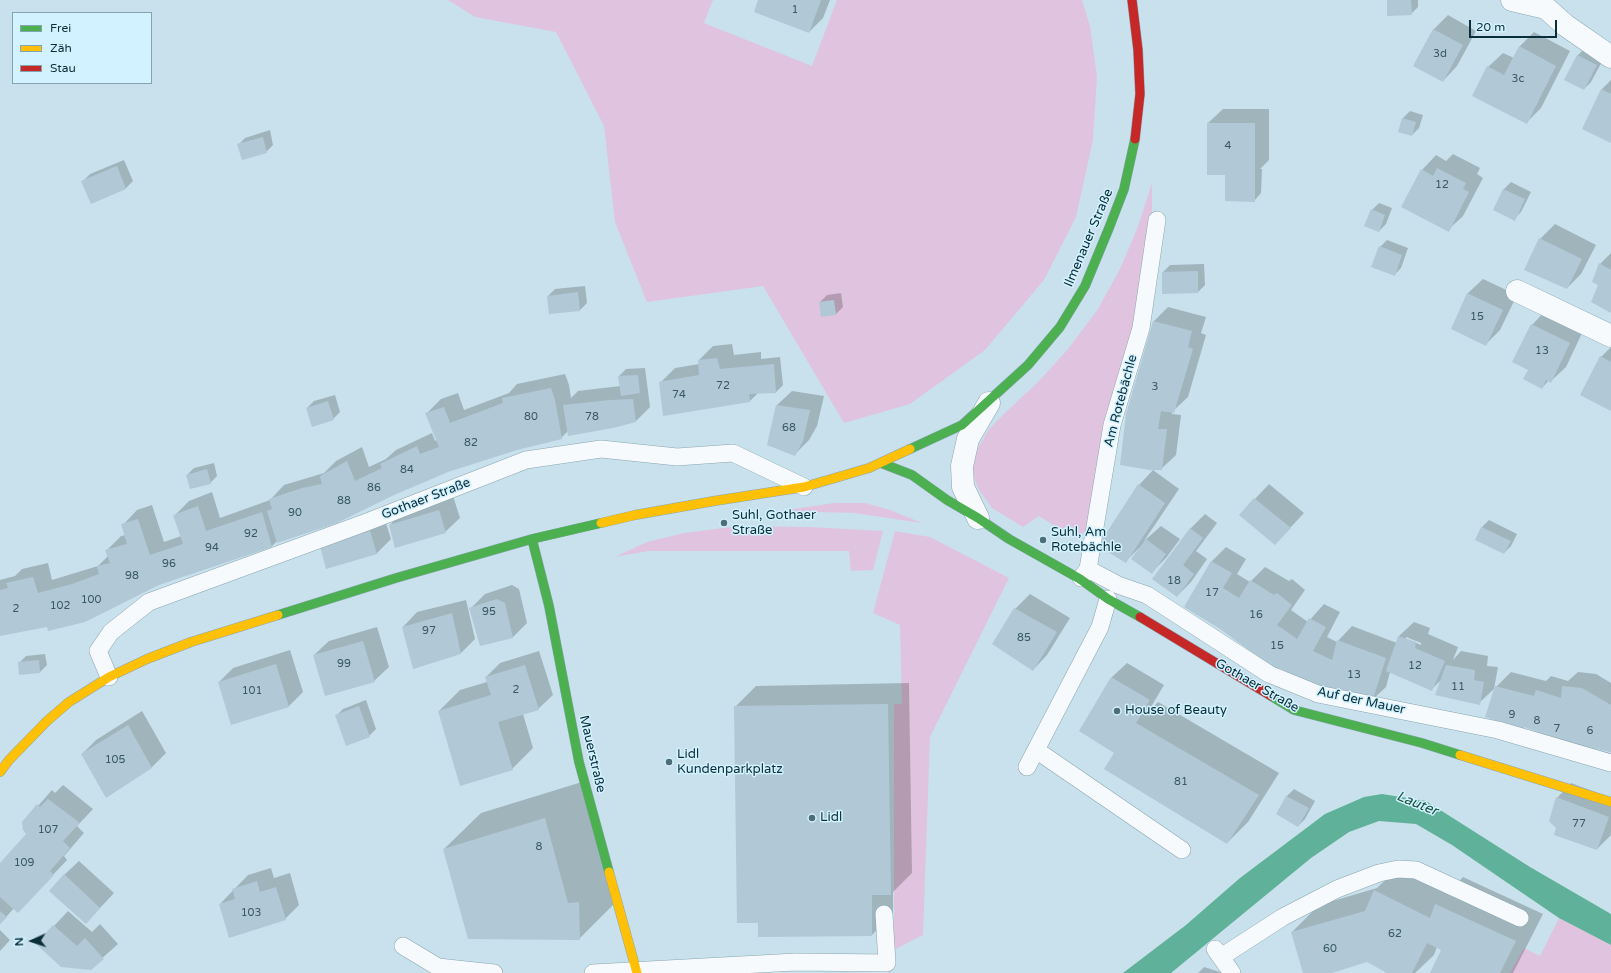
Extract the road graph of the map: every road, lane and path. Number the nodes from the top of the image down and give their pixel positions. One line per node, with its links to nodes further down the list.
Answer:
1 (1132, 0): 7 (main road, Ilmenauer Straße)
2 (1512, 0): 3 (street)
3 (1611, 57)
4 (1157, 220): 12 (lane, Am Rotebächle)
5 (1517, 291): 6 (street)
6 (1611, 336)
7 (990, 401): 8 (main road, Ilmenauer Straße); 10 (street)
8 (882, 463): 9 (main road); 10 (main road, Gothaer Straße)
9 (804, 487): 11 (main road); 14 (lane, Gothaer Straße)
10 (978, 518): 12 (main road, Gothaer Straße)
11 (532, 539): 14 (main road); 24 (main road, Mauerstraße)
12 (1084, 574): 13 (main road, Gothaer Straße); 16 (lane, Auf der Mauer)
13 (1115, 603): 15 (lane); 19 (main road, Gothaer Straße)
14 (109, 677): 18 (main road)
15 (1036, 750): 17 (lane); 20 (lane)
16 (1611, 763)
17 (1027, 767)
18 (0, 772)
19 (1611, 802)
20 (1182, 850)
21 (884, 914): 24 (lane)
22 (1520, 918): 27 (lane)
23 (403, 946): 25 (lane)
24 (637, 972): 26 (lane)
25 (494, 973)
26 (593, 973)
27 (1232, 973)

